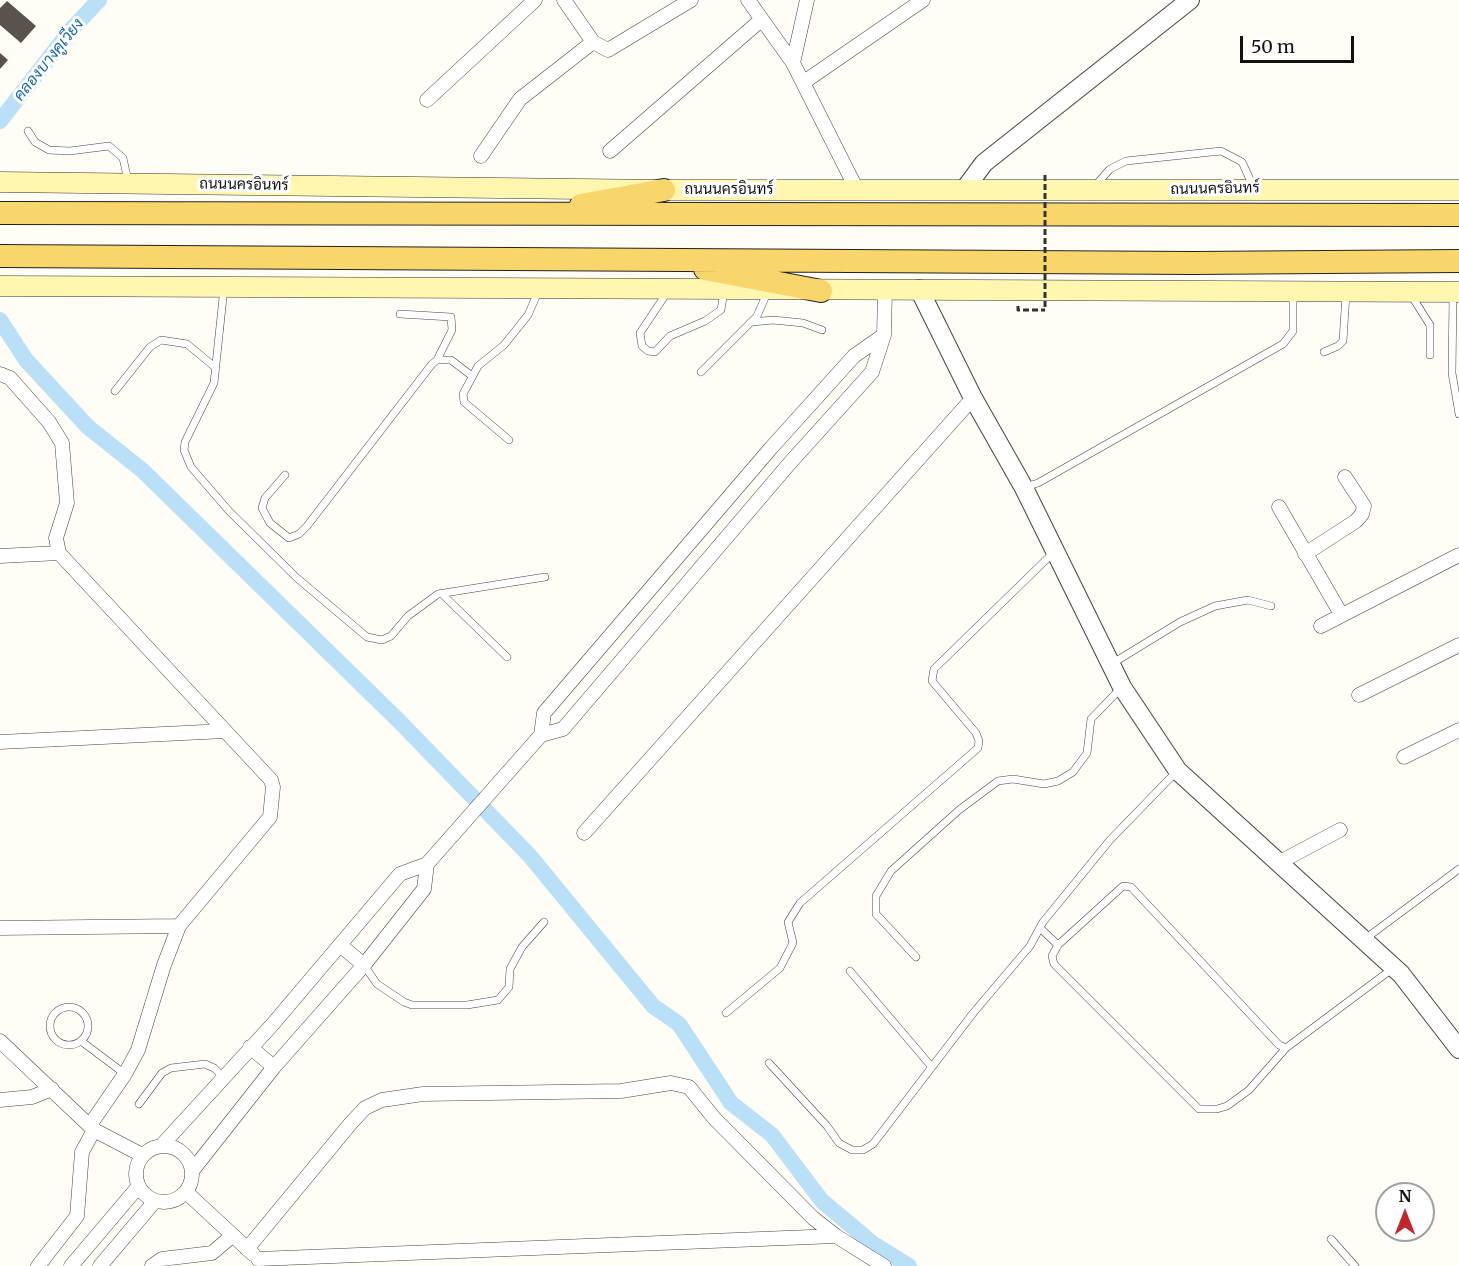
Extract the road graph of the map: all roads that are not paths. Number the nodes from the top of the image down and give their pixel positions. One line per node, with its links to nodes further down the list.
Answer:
1 (535, 0): 12 (street)
2 (564, 0): 9 (street)
3 (691, 0): 9 (street)
4 (748, 0): 8 (street)
5 (807, 0): 10 (street)
6 (923, 0): 11 (street)
7 (1190, 0): 21 (street)
8 (761, 20): 10 (street); 14 (street)
9 (593, 42): 15 (street)
10 (793, 63): 11 (street)
11 (804, 82): 20 (street)
12 (427, 100)
13 (28, 131): 17 (lane)
14 (610, 151)
15 (481, 156)
16 (0, 182): 17 (main road, ถนนนครอินทร์)
17 (128, 184): 19 (main road, ถนนนครอินทร์)
18 (1254, 188): 22 (main road, ถนนนครอินทร์); 22 (lane); 23 (main road, ถนนนครอินทร์)
19 (664, 190): 20 (main road, ถนนนครอินทร์); 26 (main road)
20 (857, 190): 21 (main road, ถนนนครอินทร์)
21 (964, 190): 22 (main road, ถนนนครอินทร์)
22 (1092, 190)
23 (1459, 190)
24 (0, 213): 26 (main road, ถนนนครอินทร์)
25 (1459, 215): 26 (main road, ถนนนครอินทร์)
26 (520, 216)
27 (0, 256): 28 (main road)
28 (646, 258): 29 (main road); 38 (main road)
29 (1459, 261)
30 (0, 285): 31 (main road)
31 (224, 288): 32 (main road); 50 (lane)
32 (539, 289): 35 (main road); 53 (lane)
33 (885, 289): 34 (main road); 38 (main road); 46 (street)
34 (919, 289): 39 (main road); 56 (street)
35 (668, 290): 36 (main road); 36 (lane)
36 (724, 291): 37 (main road)
37 (768, 291): 38 (main road); 44 (lane)
38 (821, 291)
39 (1293, 291): 40 (main road); 64 (lane)
40 (1346, 292): 41 (main road); 47 (lane)
41 (1409, 292): 42 (main road); 48 (lane)
42 (1456, 292): 58 (lane)
43 (400, 314): 49 (lane)
44 (752, 322): 45 (lane); 51 (lane)
45 (822, 330)
46 (884, 335): 54 (street); 57 (street)
47 (1324, 352)
48 (1430, 355)
49 (437, 360): 53 (lane); 62 (lane)
50 (216, 368): 55 (lane); 72 (lane)
51 (701, 372)
52 (0, 374): 67 (street)
53 (472, 376): 59 (lane)
54 (824, 389): 57 (street); 60 (street)
55 (115, 391)
56 (974, 399): 64 (street); 90 (street)
57 (842, 406): 61 (street)
58 (1459, 414)
59 (509, 440)
60 (771, 448): 61 (street); 75 (street)
61 (789, 464): 77 (street)
62 (285, 475)
63 (1345, 477): 68 (street)
64 (1024, 488): 66 (street)
65 (1279, 507): 68 (street)
66 (1055, 552): 80 (street); 105 (lane)
67 (59, 553): 69 (street); 84 (street)
68 (1305, 554): 74 (street)
69 (0, 555)
70 (1459, 555): 74 (street)
71 (546, 577): 72 (lane)
72 (442, 594): 79 (lane)
73 (1271, 606): 80 (lane)
74 (1341, 614): 76 (street)
75 (626, 617): 77 (street); 85 (street)
76 (1321, 626)
77 (645, 633): 85 (street)
78 (1459, 645): 82 (street)
79 (507, 657)
80 (1111, 664): 81 (street)
81 (1122, 687): 88 (street); 101 (lane)
82 (1359, 695)
83 (1459, 730): 87 (street)
84 (225, 731): 86 (street); 95 (street)
85 (541, 735): 92 (street)
86 (0, 742)
87 (1404, 757)
88 (1178, 771): 91 (street); 97 (lane)
89 (1340, 830): 91 (street)
90 (584, 833)
91 (1280, 862): 98 (street)
92 (427, 864): 99 (street); 102 (street)
93 (1459, 869): 98 (lane)
94 (543, 922): 102 (lane)
95 (179, 926): 96 (street); 114 (street)
96 (0, 928)
97 (1040, 928): 100 (lane); 112 (lane)
98 (1363, 940): 103 (street)
99 (340, 945): 102 (street); 108 (street)
100 (1058, 945): 109 (lane); 109 (lane)
101 (916, 957)
102 (364, 965): 113 (street)
103 (1393, 968): 109 (lane); 110 (street)
104 (849, 971): 112 (lane)
105 (726, 1013)
106 (0, 1041): 116 (street)
107 (81, 1041): 107 (lane); 114 (lane)
108 (250, 1047): 113 (street); 115 (street)
109 (1286, 1048)
110 (1459, 1049)
111 (769, 1063): 112 (lane)
112 (931, 1066)
113 (274, 1067): 122 (street)
114 (125, 1074): 119 (street)
115 (222, 1077): 118 (lane); 120 (street)
116 (52, 1089): 117 (street); 119 (street)
117 (0, 1100)
118 (139, 1104)
119 (92, 1127): 121 (street); 131 (street)
120 (162, 1145): 121 (street); 122 (street)
121 (142, 1155): 123 (street)
122 (192, 1171): 124 (street)
123 (138, 1187): 125 (street); 132 (street)
124 (186, 1192): 125 (street); 126 (street)
125 (155, 1201): 133 (street)
126 (232, 1236): 129 (street); 134 (street)
127 (836, 1236): 129 (street); 130 (street); 135 (street)
128 (1331, 1239): 136 (lane)
129 (247, 1249): 130 (street)
130 (262, 1262)
131 (38, 1266)
132 (71, 1266)
133 (100, 1266)
134 (152, 1266)
135 (884, 1266)
136 (1355, 1266)

